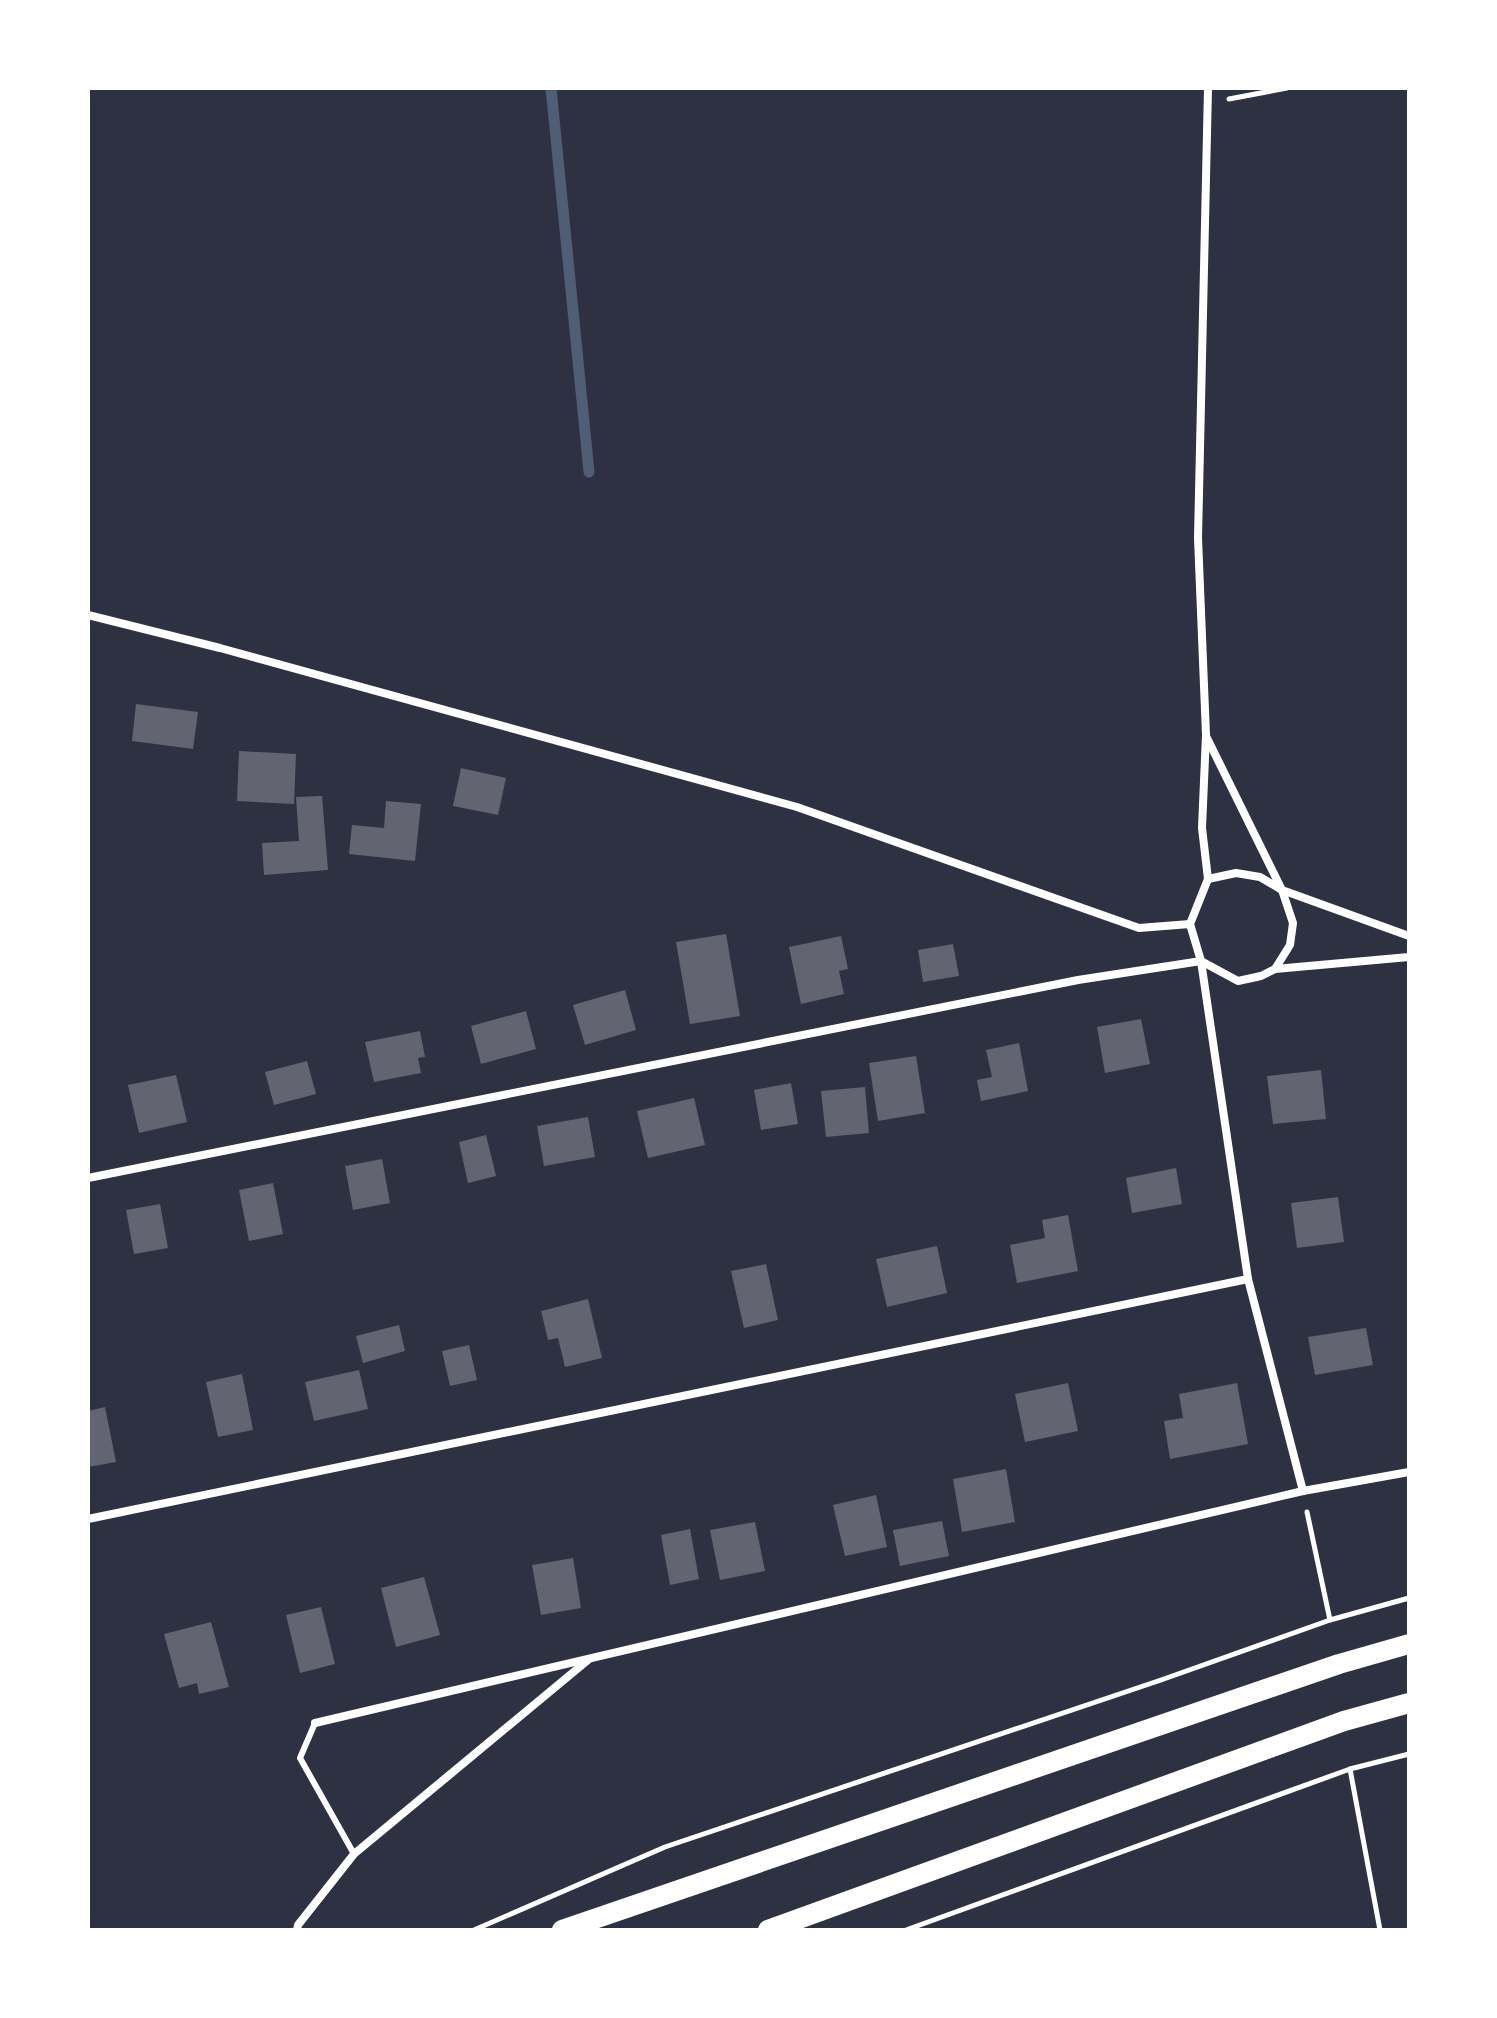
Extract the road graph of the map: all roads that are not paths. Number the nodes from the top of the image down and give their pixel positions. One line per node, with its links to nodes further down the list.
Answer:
1 (1208, 88): 3 (street)
2 (88, 615): 6 (street)
3 (1206, 735): 4 (street); 5 (street)
4 (1208, 879): 5 (street); 6 (street)
5 (1282, 890): 7 (street); 10 (street)
6 (1190, 924): 9 (street)
7 (1409, 936)
8 (1409, 957): 10 (street)
9 (1201, 961): 10 (street); 11 (street); 12 (street)
10 (1275, 969)
11 (88, 1178)
12 (1248, 1279): 14 (street); 15 (street)
13 (1409, 1472): 14 (street)
14 (1303, 1491): 17 (street)
15 (88, 1519)
16 (1409, 1644): 22 (main road)
17 (590, 1659): 19 (street); 20 (street)
18 (1409, 1703): 23 (main road)
19 (315, 1723): 20 (lane)
20 (354, 1854): 21 (street)
21 (297, 1930)
22 (562, 1930)
23 (768, 1930)

